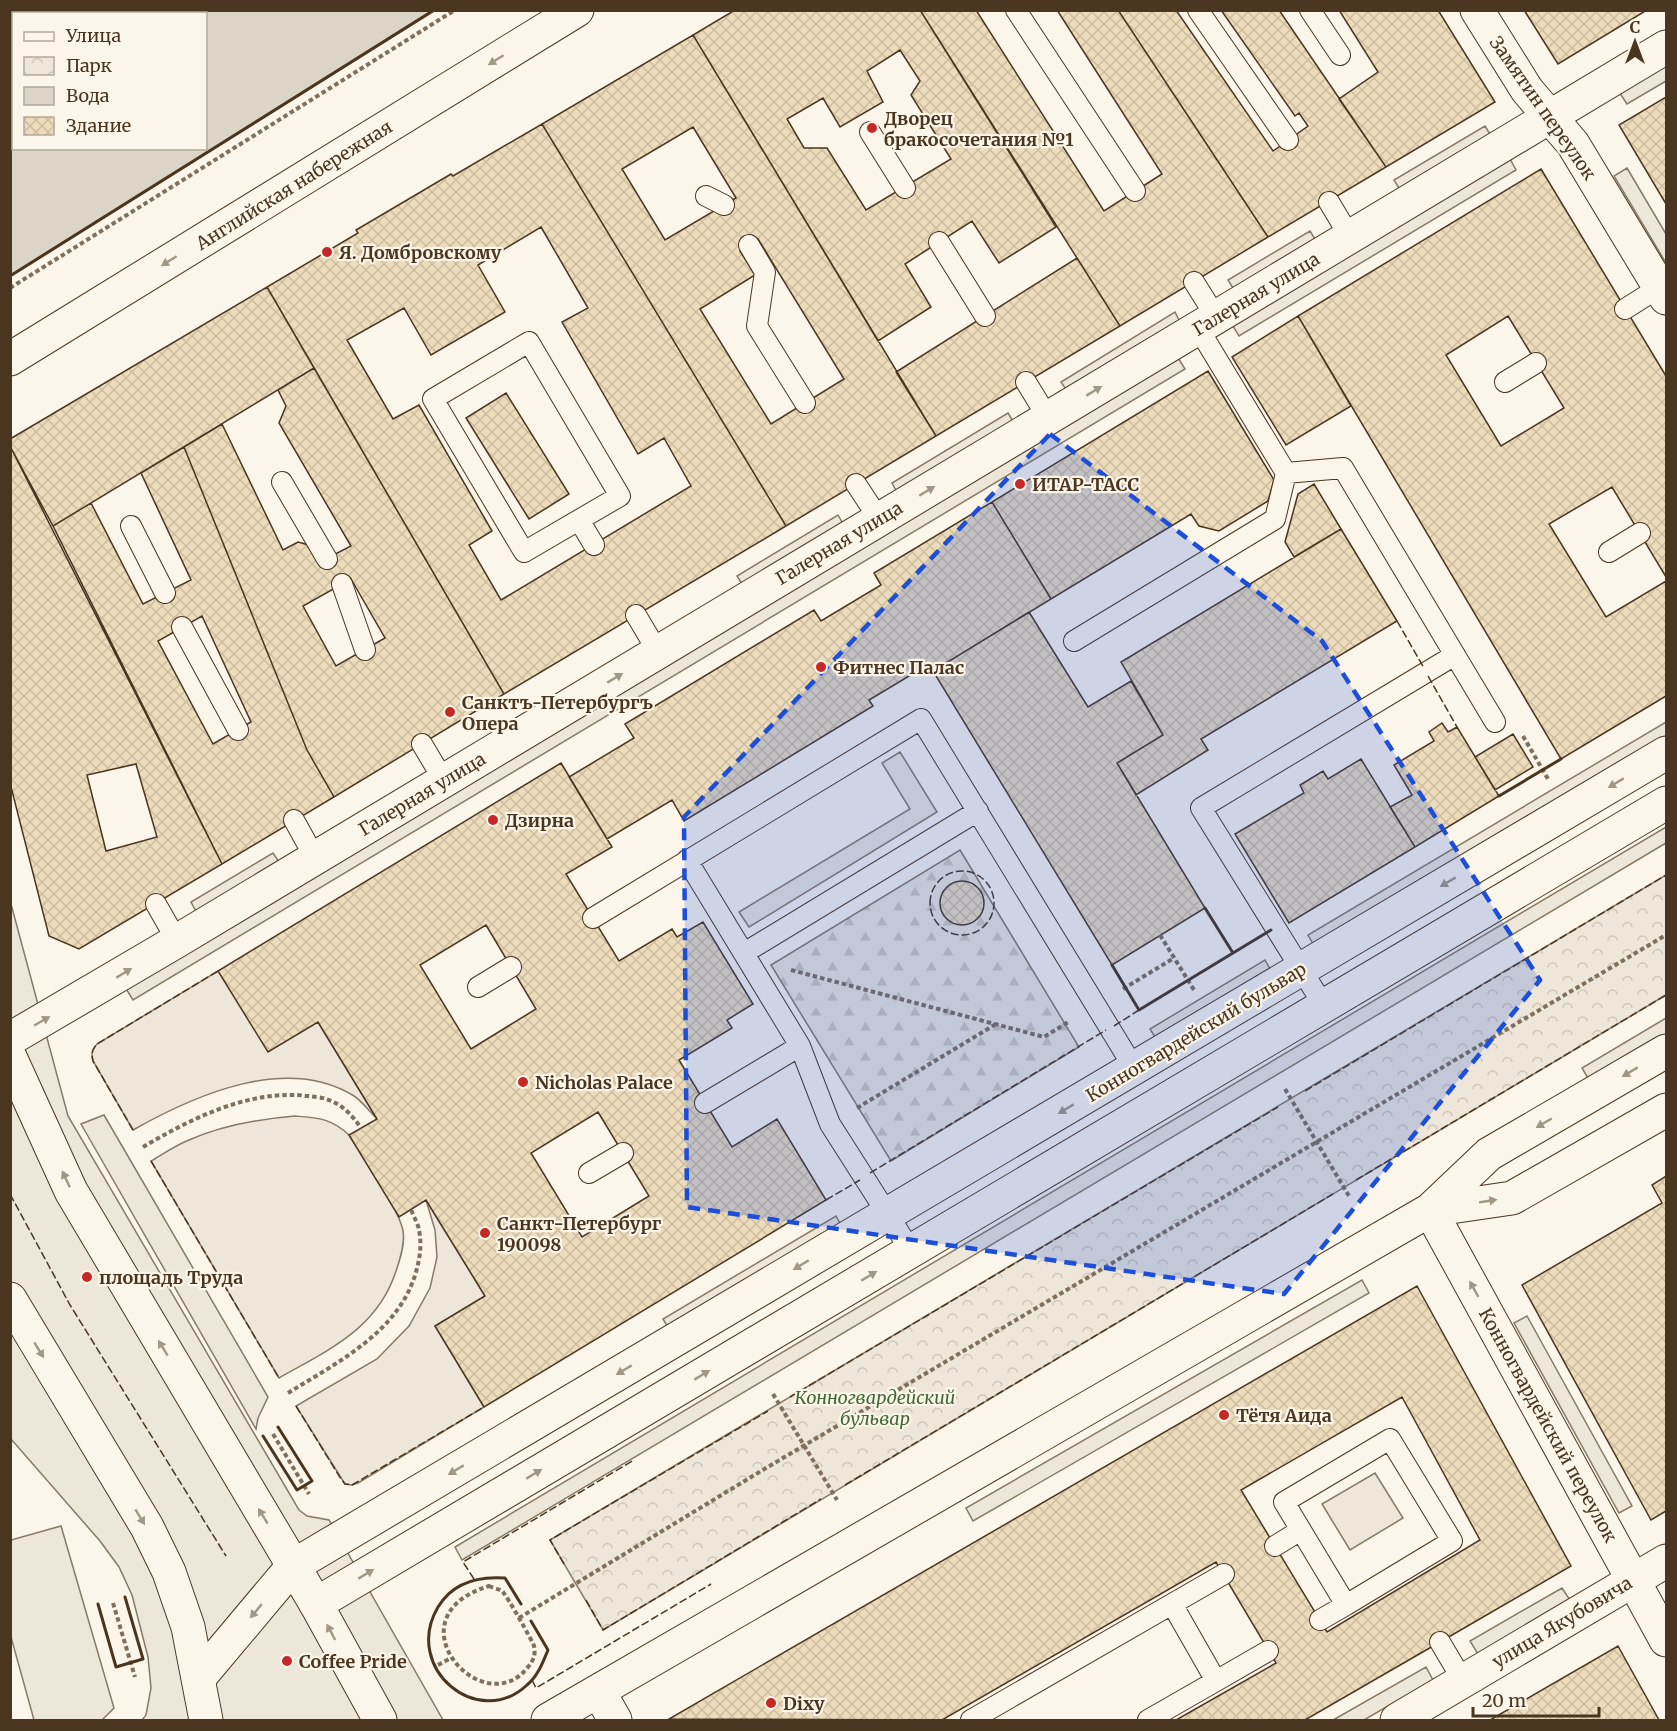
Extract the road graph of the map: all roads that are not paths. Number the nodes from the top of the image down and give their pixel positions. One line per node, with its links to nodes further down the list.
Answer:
1 (577, 10): 24 (street, Английская набережная, one-way to 24)
2 (1016, 10): 12 (lane)
3 (1198, 10): 10 (lane)
4 (1310, 10): 7 (lane)
5 (1477, 10): 8 (street, Замятин переулок)
6 (1666, 47): 8 (street, Галерная улица)
7 (1340, 55)
8 (1550, 117): 16 (street, Галерная улица); 20 (street, Замятин переулок)
9 (870, 132): 11 (lane)
10 (1288, 140)
11 (904, 188)
12 (1135, 191)
13 (706, 196): 15 (lane)
14 (1329, 202): 16 (lane)
15 (724, 205)
16 (1350, 237): 23 (street, Галерная улица)
17 (939, 242): 22 (lane)
18 (748, 245): 28 (lane)
19 (1194, 282): 23 (lane)
20 (1663, 292): 21 (lane)
21 (1625, 309)
22 (985, 316)
23 (1207, 323): 29 (street, Галерная улица, one-way to 23); 30 (lane)
24 (10, 359)
25 (1536, 363): 27 (lane)
26 (1026, 382): 29 (lane)
27 (1505, 382)
28 (806, 403)
29 (1048, 418): 33 (street, Галерная улица, one-way to 29)
30 (1286, 473): 44 (lane); 47 (lane)
31 (282, 482): 39 (lane)
32 (856, 484): 33 (lane)
33 (879, 519): 46 (street, Галерная улица)
34 (579, 520): 34 (lane); 37 (lane)
35 (131, 526): 41 (lane)
36 (1640, 533): 38 (lane)
37 (594, 545)
38 (1609, 552)
39 (327, 559)
40 (342, 584): 45 (lane)
41 (165, 593)
42 (636, 615): 46 (lane)
43 (182, 627): 49 (lane)
44 (1074, 641)
45 (365, 650)
46 (658, 652): 52 (street, Галерная улица, one-way to 46)
47 (1455, 655): 48 (lane); 63 (lane)
48 (1495, 722)
49 (238, 730)
50 (422, 744): 52 (lane)
51 (1666, 753): 63 (street, Конногвардейский бульвар, one-way to 63)
52 (444, 781): 56 (street, Галерная улица)
53 (1666, 803): 65 (street)
54 (978, 811): 57 (lane); 61 (lane); 70 (lane)
55 (294, 820): 56 (lane)
56 (315, 858): 60 (street, Галерная улица)
57 (687, 860): 59 (lane); 61 (lane)
58 (156, 904): 60 (lane)
59 (593, 918)
60 (177, 941): 66 (street, Галерная улица, one-way to 60)
61 (744, 953): 67 (lane)
62 (512, 967): 64 (lane)
63 (1300, 969): 65 (lane); 70 (street, Конногвардейский бульвар)
64 (478, 987)
65 (1324, 1006): 77 (street)
66 (10, 1039)
67 (800, 1046): 71 (lane); 76 (lane)
68 (1666, 1051): 75 (street, one-way to 75)
69 (10, 1057): 82 (street, one-way to 69)
70 (1134, 1068): 76 (street, Конногвардейский бульвар, one-way to 76)
71 (705, 1103)
72 (1666, 1110): 75 (street, one-way to 72)
73 (623, 1153): 74 (lane)
74 (590, 1173)
75 (1430, 1210): 84 (street, Конногвардейский переулок, one-way to 75); 95 (street)
76 (888, 1214): 77 (lane); 82 (street, Конногвардейский бульвар, one-way to 82)
77 (911, 1251): 85 (street, one-way to 77)
78 (10, 1299): 92 (street, one-way to 92)
79 (1301, 1530): 80 (lane); 87 (lane); 87 (lane)
80 (1275, 1546)
81 (1666, 1561): 84 (street, улица Якубовича)
82 (293, 1566): 85 (street); 92 (street, Конногвардейский бульвар, one-way to 92)
83 (1224, 1574): 86 (lane)
84 (1634, 1580): 89 (street, Конногвардейский переулок); 94 (street, улица Якубовича)
85 (316, 1604): 97 (street, one-way to 85)
86 (1172, 1604): 93 (lane); 100 (lane)
87 (1346, 1605): 88 (lane)
88 (1320, 1620)
89 (1666, 1640)
90 (1440, 1642): 94 (lane)
91 (1269, 1651): 93 (lane)
92 (199, 1678): 96 (street)
93 (1216, 1681): 101 (lane)
94 (1463, 1681): 102 (street, улица Якубовича)
95 (599, 1692): 98 (street); 99 (street)
96 (206, 1720)
97 (380, 1720)
98 (548, 1720)
99 (615, 1720)
100 (971, 1720)
101 (1148, 1720)
102 (1396, 1720)

